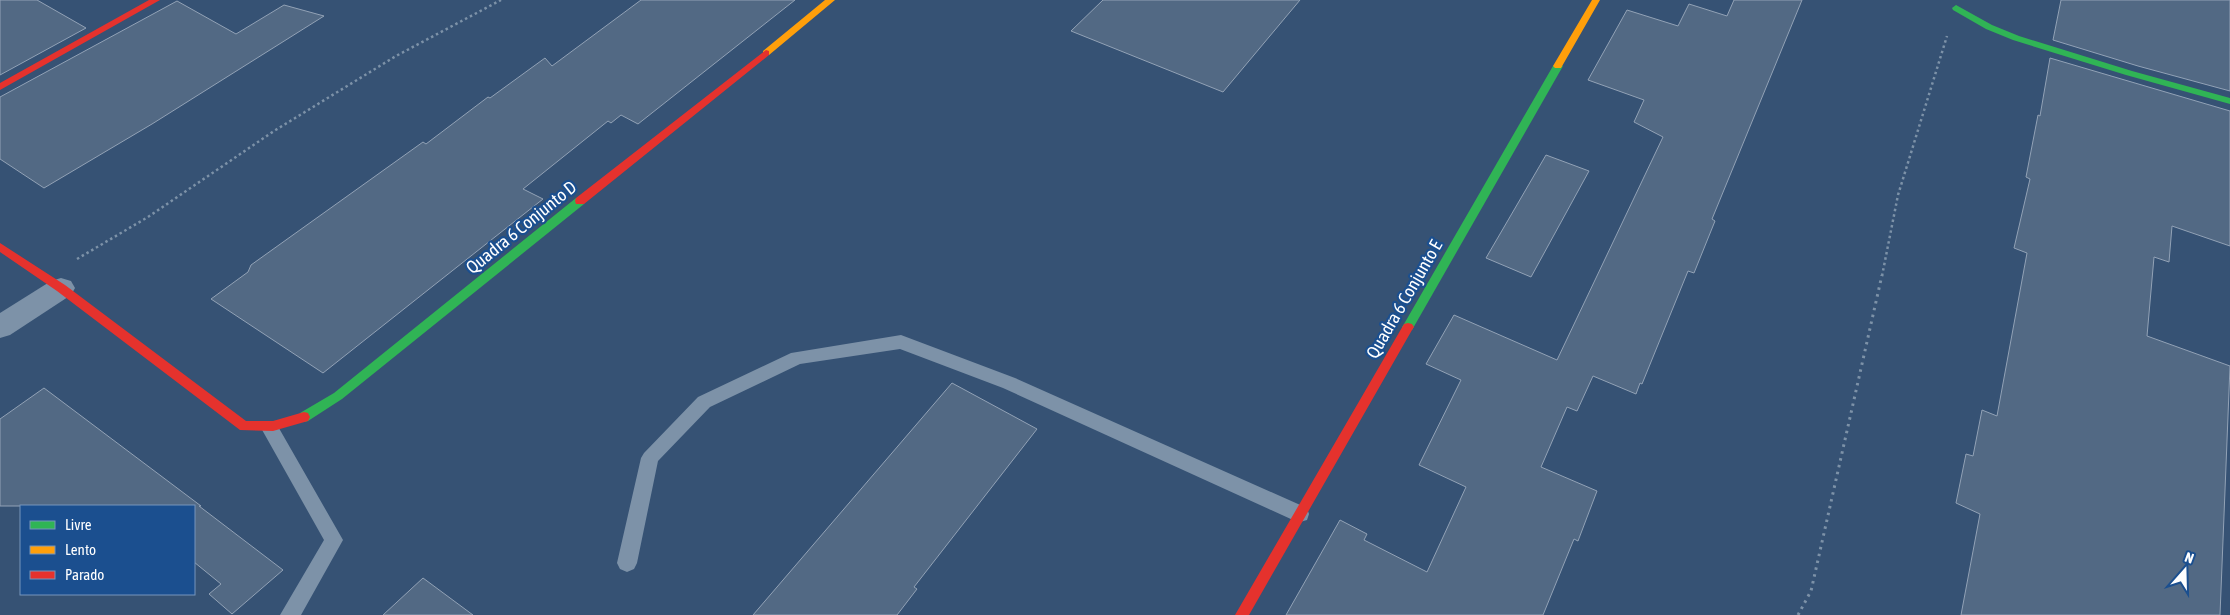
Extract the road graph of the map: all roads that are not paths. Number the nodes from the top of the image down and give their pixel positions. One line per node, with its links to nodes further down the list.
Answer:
1 (156, 0): 5 (street)
2 (831, 0): 10 (street, Quadra 6 Conjunto D)
3 (1596, 0): 11 (street, Quadra 6 Conjunto E)
4 (1956, 8): 6 (street)
5 (0, 87)
6 (2230, 101)
7 (0, 247): 8 (street, Quadra 6 Conjunto D)
8 (53, 283): 9 (street); 10 (street, Quadra 6 Conjunto D)
9 (0, 327)
10 (270, 428): 13 (lane)
11 (1300, 514): 12 (lane); 14 (street, Quadra 6 Conjunto E)
12 (627, 563)
13 (290, 615)
14 (1242, 615)

